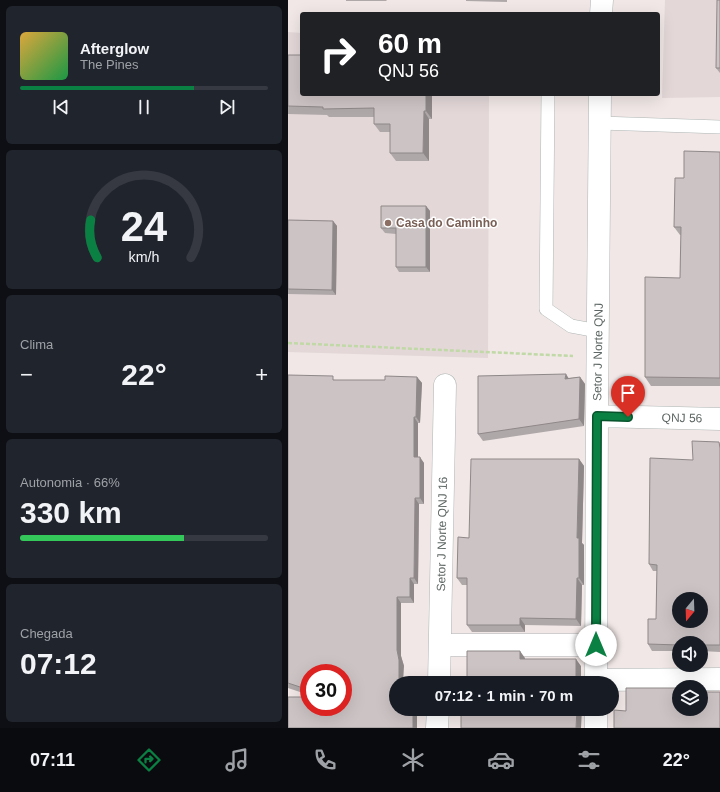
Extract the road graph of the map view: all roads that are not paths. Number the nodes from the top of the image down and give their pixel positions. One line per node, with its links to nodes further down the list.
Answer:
1 (602, 0): 2 (street)
2 (601, 12)
3 (548, 96): 7 (lane)
4 (600, 96): 5 (street, Setor J Norte QNJ)
5 (600, 123): 6 (lane); 7 (street, Setor J Norte QNJ)
6 (720, 127)
7 (598, 331): 9 (street, Setor J Norte QNJ)
8 (444, 385): 11 (street, Setor J Norte QNJ 16)
9 (597, 416): 10 (street, QNJ 56); 12 (street, Setor J Norte QNJ)
10 (720, 419)
11 (440, 645): 12 (street); 13 (street, Setor J Norte QNJ 16)
12 (596, 645): 14 (street, Setor J Norte QNJ)
13 (439, 676)
14 (596, 676)
15 (720, 679): 16 (street)
16 (619, 681)
17 (438, 716): 19 (street)
18 (596, 716): 20 (street)
19 (437, 728)
20 (596, 728)

